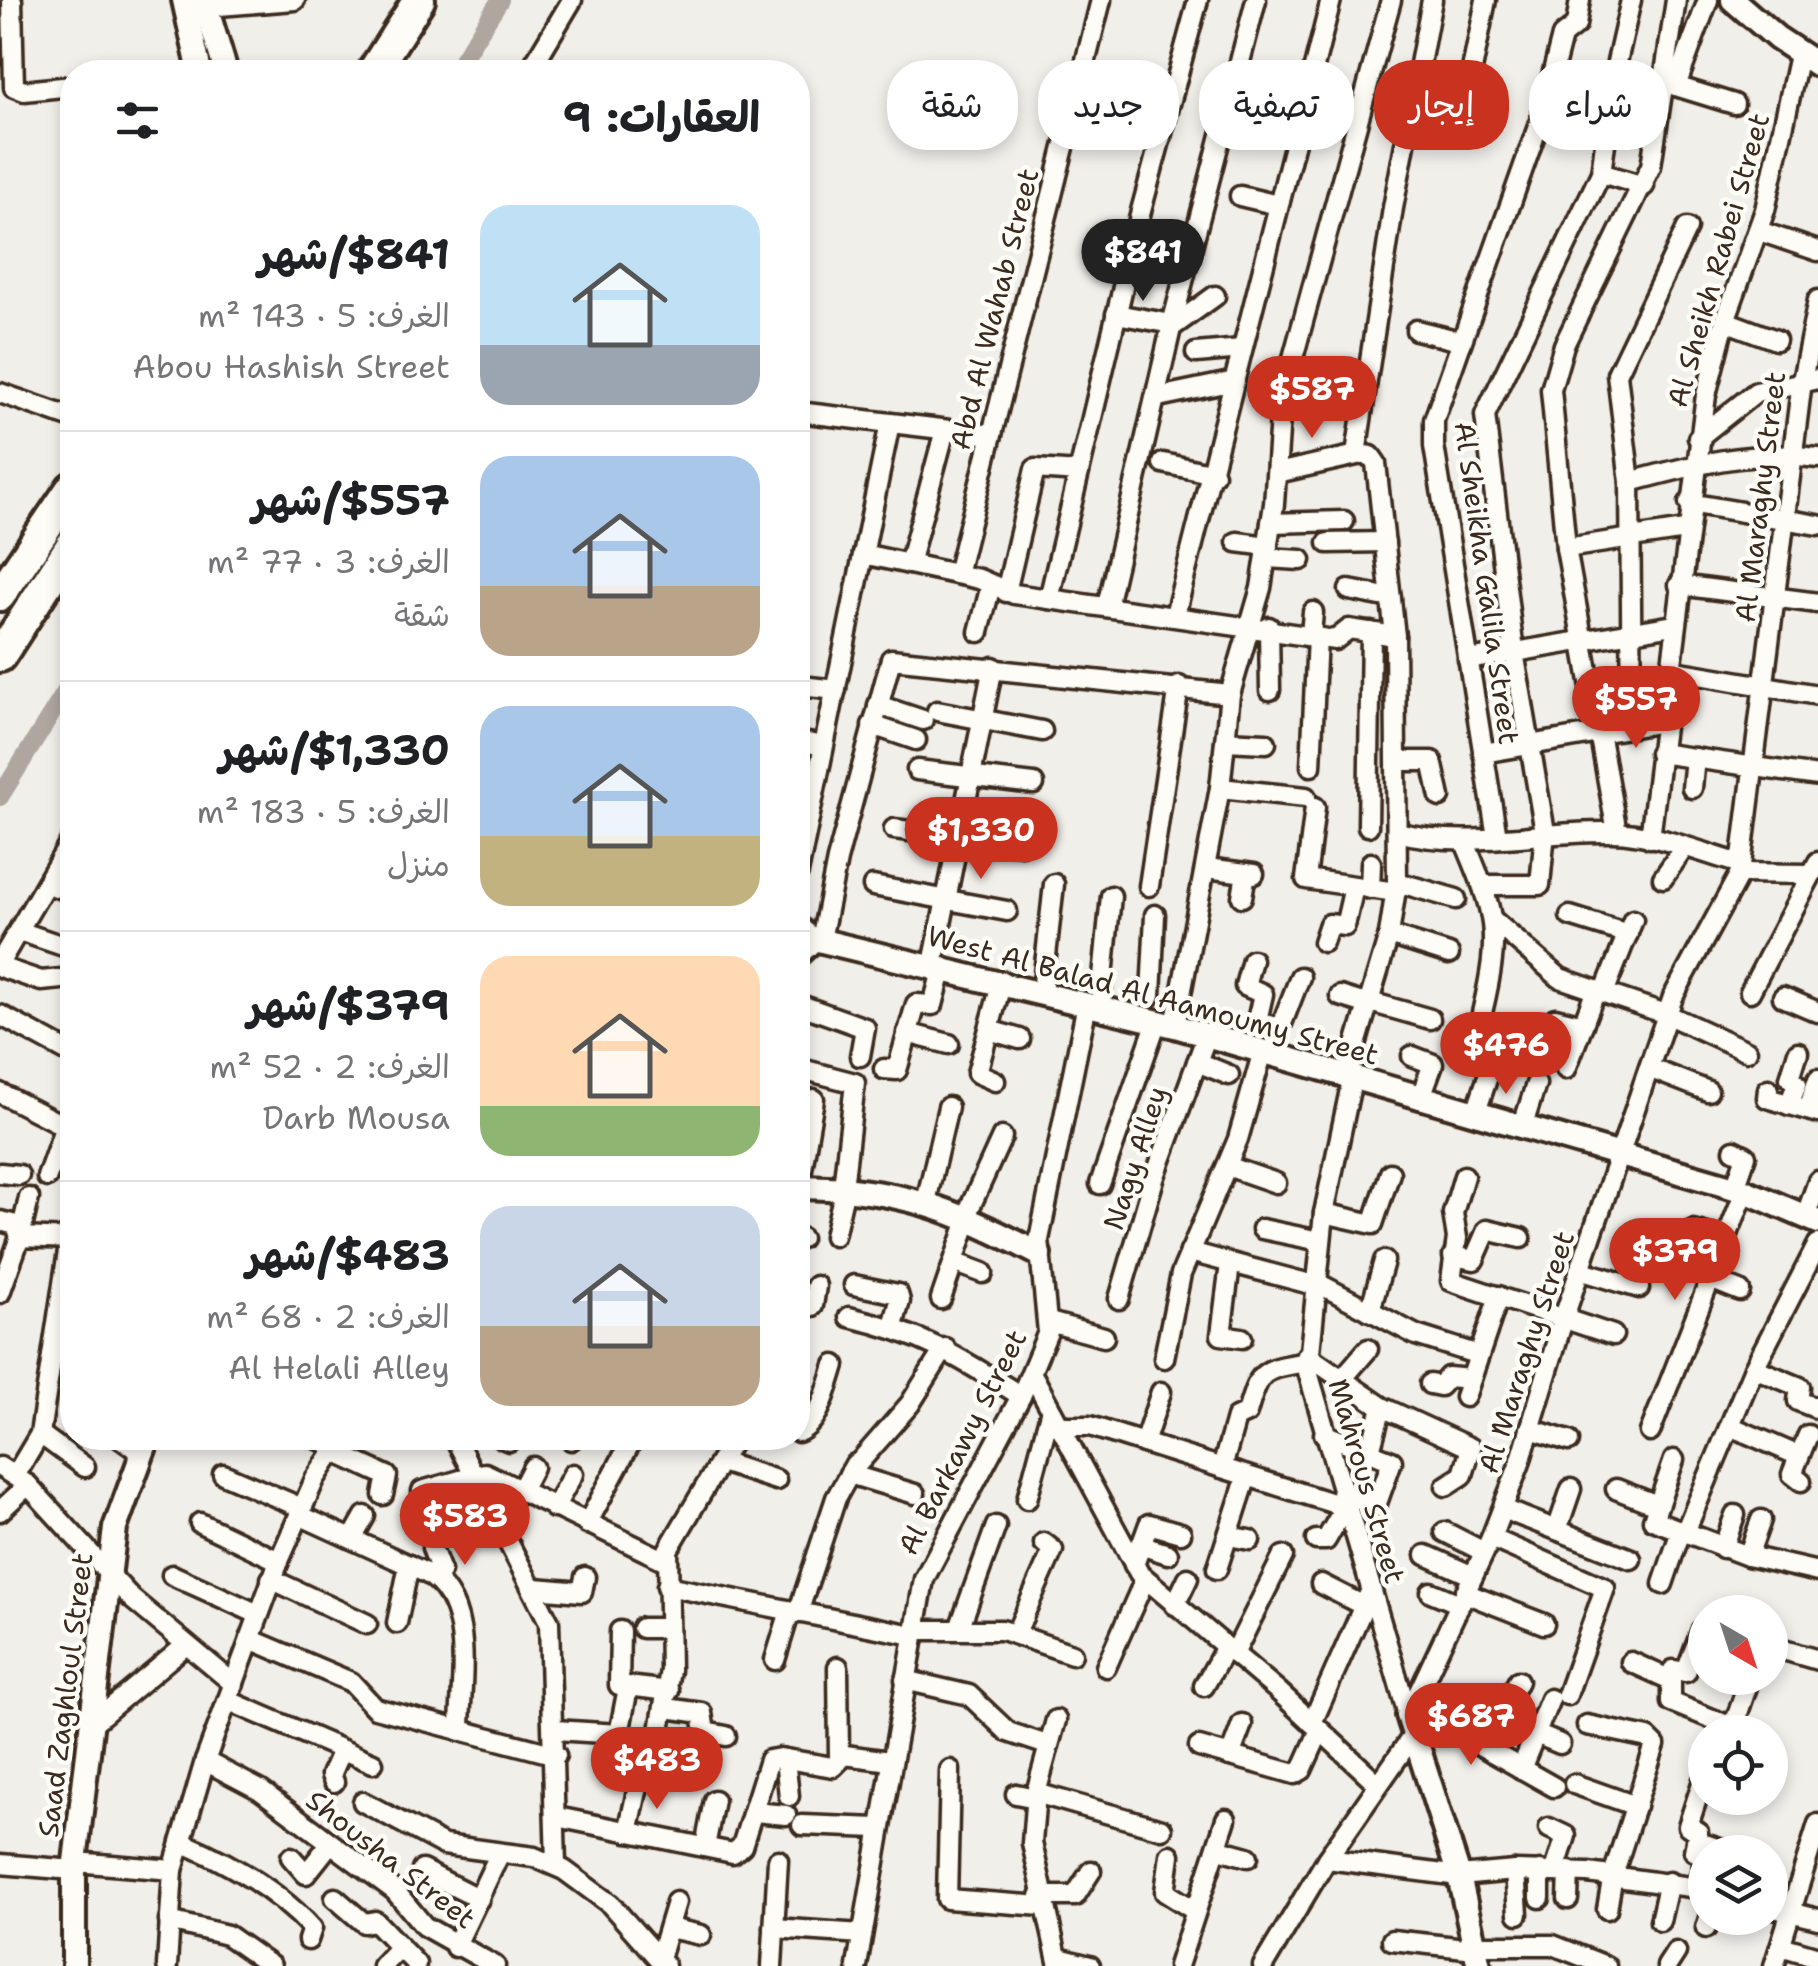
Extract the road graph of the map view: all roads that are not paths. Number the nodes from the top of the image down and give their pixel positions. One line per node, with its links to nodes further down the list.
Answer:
1 (12, 0): 28 (street)
2 (294, 0): 18 (street)
3 (419, 0): 21 (highway)
4 (443, 0): 22 (highway)
5 (572, 0): 23 (street)
6 (1100, 0): 58 (street, Abd Al Wahab Street)
7 (1198, 0): 40 (street)
8 (1256, 0): 42 (street)
9 (1331, 0): 24 (street)
10 (1391, 0): 67 (street)
11 (1432, 0): 61 (street)
12 (1486, 0): 25 (street)
13 (1580, 0): 45 (street, Al Sheikha Galila Street)
14 (1631, 0): 31 (street)
15 (1676, 0): 27 (street)
16 (1708, 0): 27 (street)
17 (1733, 0): 26 (street)
18 (198, 2): 19 (street); 20 (street)
19 (200, 60)
20 (221, 60)
21 (380, 60)
22 (408, 60)
23 (536, 60)
24 (1316, 60)
25 (1474, 60)
26 (1809, 60): 36 (street, Al Sheikh Rabei Street)
27 (1670, 84): 29 (street); 32 (street)
28 (60, 87)
29 (1734, 104)
30 (1292, 150): 34 (street)
31 (1601, 172): 32 (street); 106 (street)
32 (1644, 186): 80 (street)
33 (1240, 196): 34 (street)
34 (1278, 204): 46 (street)
35 (1687, 228): 68 (street)
36 (1759, 231): 37 (street); 41 (street, Al Sheikh Rabei Street)
37 (1818, 251)
38 (1215, 296): 42 (street)
39 (1818, 300): 49 (street, Al Maraghy Street)
40 (1116, 314): 42 (street); 65 (street)
41 (1725, 320): 44 (street); 59 (street, Al Sheikh Rabei Street)
42 (1172, 325): 51 (street)
43 (1416, 330): 45 (street)
44 (1776, 340)
45 (1460, 341): 108 (street, Al Sheikha Galila Street)
46 (1242, 349): 47 (street); 48 (street)
47 (1196, 352)
48 (1235, 380): 51 (street); 66 (street)
49 (1810, 380): 52 (street, Al Maraghy Street); 59 (street)
50 (0, 393): 54 (street)
51 (1158, 397): 95 (street)
52 (1799, 404): 53 (street); 60 (street, Al Maraghy Street)
53 (1818, 409)
54 (60, 414)
55 (810, 419): 56 (street)
56 (890, 423): 57 (street); 82 (street)
57 (945, 430): 58 (street); 85 (street)
58 (992, 436): 86 (street, Abd Al Wahab Street)
59 (1698, 438): 64 (street, Al Sheikh Rabei Street)
60 (1793, 454): 62 (street); 64 (street); 71 (street, Al Maraghy Street)
61 (1357, 455): 67 (street); 78 (street, Mahrous Street)
62 (1818, 458)
63 (1163, 462): 66 (street)
64 (1693, 465): 68 (street); 69 (street, Al Sheikh Rabei Street)
65 (1079, 472): 88 (street); 93 (street)
66 (1214, 474): 97 (street)
67 (1277, 474): 73 (street)
68 (1630, 482): 76 (street)
69 (1690, 503): 71 (street); 75 (street, Al Sheikh Rabei Street)
70 (60, 506): 90 (highway)
71 (1785, 519): 74 (street); 91 (street, Al Maraghy Street)
72 (1344, 521): 73 (street)
73 (1271, 524): 81 (street)
74 (1818, 525)
75 (1685, 530): 76 (street); 87 (street, Al Sheikh Rabei Street)
76 (1632, 538): 80 (street); 102 (street)
77 (1237, 542): 81 (street)
78 (1385, 542): 79 (street); 92 (street, Mahrous Street)
79 (1328, 543)
80 (1566, 548): 105 (street)
81 (1267, 552): 83 (street); 99 (street)
82 (864, 554): 85 (street); 115 (street)
83 (1300, 560)
84 (60, 564): 107 (highway)
85 (908, 564): 86 (street)
86 (958, 574): 88 (street)
87 (1679, 585): 91 (street); 98 (street, Al Sheikh Rabei Street)
88 (998, 588): 93 (street); 100 (street)
89 (1349, 590): 92 (street)
90 (0, 596)
91 (1776, 596): 94 (street); 113 (street, Al Maraghy Street)
92 (1391, 598): 104 (street, Mahrous Street)
93 (1049, 599): 95 (street)
94 (1818, 603)
95 (1107, 606): 97 (street)
96 (1313, 612): 103 (street)
97 (1175, 615): 99 (street)
98 (1674, 625): 102 (street); 110 (street, Al Sheikh Rabei Street)
99 (1261, 626): 103 (street); 111 (street); 116 (street)
100 (979, 632)
101 (1371, 632): 103 (street); 104 (street); 145 (street)
102 (1632, 632): 105 (street); 122 (street)
103 (1314, 636): 135 (street)
104 (1395, 636): 134 (street, Mahrous Street)
105 (1583, 640): 106 (street); 124 (street)
106 (1514, 652): 108 (street); 129 (street)
107 (0, 656)
108 (1468, 660): 131 (street, Al Sheikha Galila Street)
109 (992, 667): 112 (street); 118 (street); 119 (street)
110 (1669, 670): 113 (street); 120 (street, Al Sheikh Rabei Street)
111 (1273, 685)
112 (1179, 686): 116 (street); 166 (street)
113 (1765, 686): 117 (street); 136 (street, Al Maraghy Street)
114 (810, 687): 115 (street)
115 (836, 690): 130 (street)
116 (1230, 694): 126 (street)
117 (1818, 695)
118 (878, 705): 119 (street); 121 (street)
119 (982, 720): 123 (street); 139 (street)
120 (1663, 722): 122 (street); 132 (street, Al Sheikh Rabei Street)
121 (872, 725): 125 (street); 179 (street)
122 (1632, 727): 124 (street)
123 (1042, 731)
124 (1600, 732): 129 (street); 149 (street)
125 (916, 740)
126 (1225, 742): 128 (street); 141 (street)
127 (810, 743): 130 (street)
128 (1266, 743)
129 (1530, 744): 131 (street); 148 (street)
130 (823, 746): 143 (street)
131 (1482, 752): 150 (street, Al Sheikha Galila Street)
132 (1659, 753): 133 (street); 152 (street, Al Sheikh Rabei Street)
133 (1695, 758): 136 (street); 142 (street)
134 (1398, 760): 144 (street); 147 (street, Mahrous Street)
135 (1311, 766)
136 (1754, 766): 138 (street); 159 (street, Al Maraghy Street)
137 (917, 770): 139 (street)
138 (1818, 776)
139 (970, 778): 140 (street); 151 (street)
140 (1034, 784)
141 (1220, 788): 158 (street); 169 (street)
142 (1692, 788)
143 (810, 790)
144 (1440, 797)
145 (1368, 826)
146 (894, 829): 151 (street)
147 (1397, 832): 153 (street); 167 (street, Mahrous Street)
148 (1545, 832): 149 (street); 150 (street); 164 (street)
149 (1617, 832): 152 (street)
150 (1497, 837): 153 (street)
151 (958, 838): 154 (street); 173 (street)
152 (1650, 838): 155 (street)
153 (1464, 840): 164 (street)
154 (1022, 846)
155 (1684, 848): 159 (street); 161 (street)
156 (60, 860): 162 (street)
157 (1371, 863): 169 (street)
158 (1206, 868): 171 (street); 192 (street)
159 (1741, 868): 160 (street); 204 (street, Al Maraghy Street)
160 (1815, 868): 195 (street)
161 (1663, 878)
162 (46, 884): 168 (street); 177 (street)
163 (1054, 884): 193 (street)
164 (1483, 885): 178 (street)
165 (873, 886): 173 (street)
166 (1149, 886)
167 (1397, 886): 169 (street); 172 (street); 180 (street, Mahrous Street)
168 (60, 888)
169 (1362, 888): 182 (street)
170 (1111, 896): 200 (street, Al Barkawy Street)
171 (1242, 896)
172 (1456, 899)
173 (946, 900): 174 (street); 187 (street)
174 (1007, 911)
175 (1155, 915): 188 (street)
176 (1570, 916): 194 (street)
177 (18, 930): 183 (street); 186 (street)
178 (1490, 932): 194 (street); 202 (street)
179 (810, 933)
180 (1390, 936): 184 (street); 199 (street, Mahrous Street)
181 (810, 940): 187 (street, West Al Balad Al Aamoumy Street)
182 (1323, 942)
183 (60, 946)
184 (1449, 954)
185 (1252, 960): 209 (street)
186 (0, 964): 190 (street)
187 (938, 966): 191 (street, West Al Balad Al Aamoumy Street); 211 (street)
188 (1152, 970): 192 (street); 196 (street)
189 (1300, 977): 209 (street)
190 (60, 979)
191 (1002, 981): 193 (street, West Al Balad Al Aamoumy Street); 210 (street)
192 (1184, 981): 207 (street)
193 (1042, 992): 200 (street, West Al Balad Al Aamoumy Street)
194 (1600, 992): 204 (street); 208 (street)
195 (1750, 992)
196 (1150, 995)
197 (1340, 996): 199 (street)
198 (1783, 997): 203 (street)
199 (1370, 1004): 206 (street); 229 (street, Mahrous Street)
200 (1094, 1005): 207 (street, West Al Balad Al Aamoumy Street); 274 (street, Al Barkawy Street)
201 (810, 1008): 220 (street)
202 (1488, 1008)
203 (1818, 1012)
204 (1666, 1014): 217 (street); 224 (street, Al Maraghy Street)
205 (0, 1016): 215 (street)
206 (1430, 1019)
207 (1166, 1024): 212 (street, West Al Balad Al Aamoumy Street); 255 (street)
208 (1582, 1025): 216 (street); 226 (street)
209 (1280, 1028): 218 (street)
210 (989, 1030): 213 (street); 231 (street)
211 (907, 1033): 214 (street); 225 (street)
212 (1207, 1035): 218 (street, West Al Balad Al Aamoumy Street); 222 (street, Nagy Alley)
213 (1020, 1039)
214 (949, 1044)
215 (60, 1045)
216 (1544, 1050)
217 (1747, 1051)
218 (1267, 1052): 229 (street, West Al Balad Al Aamoumy Street); 249 (street)
219 (1798, 1052): 238 (street)
220 (860, 1056)
221 (1412, 1056): 237 (street)
222 (1197, 1062): 228 (street); 291 (street, Nagy Alley)
223 (1492, 1064): 241 (street)
224 (1649, 1068): 234 (street); 248 (street, Al Maraghy Street)
225 (884, 1069)
226 (1566, 1069)
227 (810, 1071): 257 (street)
228 (1229, 1075)
229 (1349, 1079): 237 (street, West Al Balad Al Aamoumy Street); 261 (street, Mahrous Street)
230 (1818, 1079): 240 (street)
231 (995, 1081)
232 (1536, 1084): 244 (street)
233 (1768, 1089): 238 (street)
234 (1708, 1091)
235 (2, 1098): 243 (street)
236 (814, 1099): 242 (street)
237 (1420, 1100): 241 (street, West Al Balad Al Aamoumy Street)
238 (1789, 1104): 240 (street)
239 (948, 1107): 260 (street)
240 (1813, 1112)
241 (1475, 1115): 244 (street, West Al Balad Al Aamoumy Street)
242 (810, 1121)
243 (60, 1124)
244 (1522, 1128): 248 (street, West Al Balad Al Aamoumy Street)
245 (1002, 1137): 262 (street)
246 (60, 1148): 252 (street)
247 (1734, 1150): 258 (street)
248 (1621, 1156): 258 (street, West Al Balad Al Aamoumy Street); 280 (street, Al Maraghy Street)
249 (1227, 1166): 254 (street); 273 (street)
250 (1390, 1173): 261 (street)
251 (1464, 1176): 275 (street)
252 (47, 1177)
253 (1818, 1181): 263 (street)
254 (1276, 1183)
255 (1100, 1184)
256 (810, 1187): 257 (street)
257 (844, 1188): 260 (street); 266 (street)
258 (1740, 1190): 263 (street, West Al Balad Al Aamoumy Street); 268 (street)
259 (29, 1198): 272 (street)
260 (926, 1202): 262 (street)
261 (1324, 1213): 270 (street, Mahrous Street)
262 (968, 1217): 274 (street); 277 (street)
263 (1812, 1218)
264 (0, 1221): 272 (street)
265 (1262, 1229): 270 (street)
266 (834, 1236)
267 (1521, 1238): 275 (street)
268 (1726, 1239): 276 (street); 282 (street)
269 (60, 1240): 272 (street)
270 (1320, 1241): 283 (street, Mahrous Street)
271 (1818, 1244): 308 (street)
272 (13, 1247): 288 (street)
273 (1190, 1252): 279 (street); 305 (street)
274 (1040, 1254): 297 (street, Al Barkawy Street)
275 (1453, 1256): 289 (street)
276 (1684, 1258)
277 (954, 1262): 281 (street); 290 (street)
278 (1384, 1262): 294 (street)
279 (1230, 1264): 283 (street); 301 (street)
280 (1579, 1270): 286 (street); 296 (street, Al Maraghy Street)
281 (982, 1272)
282 (1710, 1279): 287 (street); 320 (street)
283 (1314, 1283): 294 (street); 306 (street, Mahrous Street)
284 (854, 1285): 298 (street)
285 (816, 1286): 292 (street)
286 (1638, 1288)
287 (1740, 1291)
288 (0, 1293)
289 (1499, 1296): 296 (street); 304 (street)
290 (941, 1299)
291 (1119, 1299)
292 (810, 1306)
293 (60, 1308): 321 (street)
294 (1370, 1311): 304 (street)
295 (849, 1317): 298 (street)
296 (1564, 1318): 299 (street); 319 (street, Al Maraghy Street)
297 (1049, 1322): 300 (street); 309 (street, Al Barkawy Street)
298 (894, 1326): 302 (street)
299 (1613, 1334)
300 (1104, 1337)
301 (1242, 1338)
302 (944, 1348): 313 (street); 345 (street)
303 (1368, 1348): 310 (street)
304 (1479, 1355): 311 (street)
305 (1164, 1358)
306 (1307, 1359): 310 (street); 322 (street, Mahrous Street); 341 (street)
307 (835, 1366): 317 (street)
308 (1754, 1368): 315 (street); 318 (street)
309 (1032, 1374): 313 (street, Al Barkawy Street); 316 (street)
310 (1342, 1380): 314 (street)
311 (1430, 1384)
312 (1161, 1392): 326 (street)
313 (1021, 1396): 417 (street, Al Barkawy Street)
314 (1382, 1407): 335 (street); 350 (street)
315 (1816, 1408)
316 (1053, 1419): 326 (street); 356 (street); 392 (street)
317 (810, 1425)
318 (1730, 1426): 336 (street); 371 (street)
319 (1530, 1429): 325 (street); 361 (street, Al Maraghy Street)
320 (1650, 1432)
321 (40, 1434): 327 (street); 346 (street)
322 (1324, 1434): 335 (street); 357 (street, Mahrous Street)
323 (1808, 1435): 336 (street)
324 (878, 1438): 345 (street)
325 (1569, 1441)
326 (1144, 1443): 341 (street)
327 (60, 1449)
328 (62, 1450): 339 (street)
329 (143, 1450): 398 (street, Saad Zaghloul Street)
330 (333, 1450): 363 (street)
331 (344, 1450): 355 (street)
332 (463, 1450): 342 (street)
333 (623, 1450): 368 (street)
334 (728, 1450): 338 (street)
335 (1370, 1451): 357 (street)
336 (1799, 1456): 349 (street)
337 (1674, 1460): 358 (street)
338 (721, 1462): 348 (street); 389 (street)
339 (85, 1467)
340 (533, 1468): 353 (street)
341 (1222, 1468): 347 (street)
342 (472, 1473): 353 (street); 359 (street); 403 (street)
343 (223, 1474): 363 (street)
344 (573, 1474): 360 (street)
345 (848, 1474): 354 (street); 408 (street)
346 (14, 1476): 362 (street); 398 (street)
347 (1247, 1476): 357 (street); 374 (street)
348 (776, 1480)
349 (1801, 1480)
350 (1446, 1486)
351 (1616, 1488): 358 (street)
352 (1571, 1489): 370 (street)
353 (520, 1492): 360 (street)
354 (915, 1494)
355 (383, 1495)
356 (1026, 1499)
357 (1343, 1500): 377 (street); 406 (street, Mahrous Street)
358 (1657, 1505): 371 (street)
359 (429, 1506)
360 (554, 1508): 368 (street)
361 (1503, 1509): 370 (street); 379 (street, Al Maraghy Street)
362 (0, 1511)
363 (300, 1511): 375 (street); 388 (street)
364 (1735, 1515): 382 (street)
365 (364, 1516): 375 (street)
366 (1761, 1520): 386 (street)
367 (200, 1523): 388 (street)
368 (587, 1524): 389 (street)
369 (996, 1526): 415 (street)
370 (1557, 1530): 387 (street)
371 (1683, 1531): 382 (street); 401 (street)
372 (1445, 1532): 379 (street)
373 (1180, 1533): 380 (street)
374 (1228, 1536): 376 (street); 391 (street)
375 (352, 1539): 390 (street)
376 (1250, 1540)
377 (1316, 1540)
378 (1044, 1543): 418 (street)
379 (1488, 1545): 404 (street, Al Maraghy Street); 446 (street)
380 (1140, 1546): 383 (street); 392 (street)
381 (432, 1548): 395 (street)
382 (1723, 1548): 386 (street)
383 (1168, 1554)
384 (1426, 1555): 404 (street)
385 (1283, 1556): 421 (street)
386 (1748, 1556): 393 (street)
387 (1631, 1559)
388 (279, 1560): 399 (street)
389 (666, 1561): 402 (street)
390 (410, 1565): 395 (street); 410 (street)
391 (1216, 1569)
392 (1139, 1572): 407 (street); 429 (street)
393 (1818, 1572)
394 (172, 1576): 409 (street)
395 (436, 1578): 445 (street)
396 (584, 1578): 403 (street)
397 (1188, 1578): 407 (street)
398 (112, 1580): 420 (street); 440 (street, Saad Zaghloul Street)
399 (272, 1580): 409 (street); 411 (street)
400 (1322, 1584): 406 (street)
401 (1663, 1584)
402 (668, 1586): 408 (street); 414 (street)
403 (535, 1588): 444 (street)
404 (1466, 1591): 405 (street); 412 (street); 438 (street, Al Maraghy Street)
405 (1431, 1592)
406 (1367, 1599): 438 (street, Mahrous Street); 443 (street)
407 (1175, 1605): 421 (street)
408 (794, 1612): 417 (street); 424 (street)
409 (258, 1614): 419 (street)
410 (397, 1622)
411 (366, 1624)
412 (1544, 1624)
413 (642, 1628): 414 (street)
414 (669, 1628): 436 (street)
415 (959, 1629): 417 (street); 418 (street)
416 (620, 1632): 434 (street)
417 (913, 1633): 431 (street, Al Barkawy Street)
418 (1016, 1633): 423 (street)
419 (250, 1640): 435 (street); 445 (street)
420 (186, 1645): 435 (street); 440 (street)
421 (1230, 1650): 430 (street); 443 (street)
422 (1788, 1651): 425 (street)
423 (1072, 1654)
424 (776, 1660)
425 (1818, 1660)
426 (1632, 1662): 432 (street)
427 (1688, 1667): 432 (street)
428 (838, 1668): 456 (street)
429 (1106, 1668)
430 (1205, 1673)
431 (905, 1680): 449 (street); 458 (street, Al Barkawy Street)
432 (1670, 1680): 437 (street)
433 (1518, 1681): 452 (street)
434 (628, 1688): 436 (street); 444 (street)
435 (232, 1693): 451 (street); 459 (street)
436 (667, 1699): 447 (street); 461 (street)
437 (1702, 1715)
438 (1411, 1718): 452 (street); 465 (street, Al Maraghy Street); 503 (street)
439 (1056, 1720): 449 (street)
440 (94, 1722): 496 (street, Saad Zaghloul Street)
441 (1242, 1724): 454 (street)
442 (1587, 1724): 473 (street)
443 (1316, 1727): 454 (street); 465 (street)
444 (555, 1730): 453 (street)
445 (460, 1731): 453 (street)
446 (1536, 1734): 448 (street); 462 (street)
447 (726, 1736)
448 (1560, 1744)
449 (1047, 1745): 470 (street)
450 (1200, 1746): 454 (street)
451 (342, 1750): 460 (street); 464 (street)
452 (1492, 1752): 462 (street)
453 (556, 1756): 476 (street)
454 (1230, 1756)
455 (684, 1758): 461 (street)
456 (839, 1758): 457 (street); 458 (street)
457 (785, 1759): 469 (street); 474 (street)
458 (890, 1760): 479 (street, Al Barkawy Street)
459 (205, 1761): 484 (street); 485 (street, Shousha Street)
460 (373, 1763)
461 (647, 1767): 482 (street)
462 (1522, 1769): 467 (street)
463 (950, 1770): 510 (street)
464 (334, 1782)
465 (1378, 1784): 492 (street, Al Maraghy Street)
466 (1574, 1784): 473 (street)
467 (1554, 1788)
468 (1016, 1794): 470 (street)
469 (790, 1796)
470 (1036, 1796): 481 (street); 510 (street)
471 (714, 1800): 486 (street)
472 (364, 1802): 488 (street)
473 (1636, 1806): 502 (street)
474 (754, 1812): 479 (street); 486 (street)
475 (1692, 1815): 483 (street)
476 (557, 1817): 482 (street); 495 (street)
477 (1226, 1818): 487 (street)
478 (1818, 1824): 516 (street)
479 (878, 1828): 523 (street, Al Barkawy Street)
480 (1549, 1828): 501 (street)
481 (1162, 1829)
482 (628, 1832): 486 (street)
483 (1697, 1835)
484 (181, 1842): 497 (street); 512 (street); 525 (street)
485 (329, 1845): 490 (street); 528 (street, Shousha Street)
486 (705, 1847)
487 (1219, 1848): 491 (street); 514 (street)
488 (500, 1853): 495 (street); 509 (street)
489 (1170, 1855): 514 (street)
490 (291, 1856)
491 (1248, 1858)
492 (1327, 1859): 503 (street); 545 (street, Al Maraghy Street)
493 (778, 1860): 522 (street)
494 (0, 1864): 496 (street)
495 (556, 1865): 534 (street)
496 (75, 1866): 497 (street); 536 (street, Saad Zaghloul Street)
497 (173, 1870): 520 (street)
498 (422, 1870): 509 (street)
499 (1091, 1870): 510 (street)
500 (1515, 1870): 501 (street); 503 (street); 517 (street)
501 (1555, 1871): 502 (street); 507 (street); 508 (street)
502 (1613, 1875): 504 (street); 513 (street)
503 (1459, 1876): 530 (street)
504 (1669, 1882): 505 (street); 519 (street)
505 (1688, 1886)
506 (335, 1898): 529 (street)
507 (1540, 1898)
508 (1568, 1898)
509 (479, 1899): 528 (street)
510 (1041, 1901): 533 (street)
511 (676, 1902): 521 (street)
512 (284, 1906)
513 (1607, 1909)
514 (1194, 1910): 544 (street)
515 (1788, 1911): 516 (street)
516 (1793, 1913): 518 (street); 527 (street)
517 (1518, 1914)
518 (1818, 1919)
519 (1660, 1920)
520 (169, 1921): 537 (street); 538 (street)
521 (668, 1928): 524 (street); 534 (street)
522 (774, 1928): 523 (street); 541 (street)
523 (862, 1934): 542 (street, Al Barkawy Street)
524 (700, 1935)
525 (308, 1940)
526 (1392, 1940): 530 (street)
527 (1781, 1946): 531 (street); 547 (street)
528 (455, 1947): 540 (street, Shousha Street)
529 (400, 1948): 535 (street); 539 (street)
530 (1476, 1953): 532 (street)
531 (1818, 1957)
532 (1581, 1961): 546 (street)
533 (1059, 1962): 543 (street)
534 (662, 1963)
535 (416, 1964)
536 (74, 1966)
537 (167, 1966)
538 (271, 1966)
539 (382, 1966)
540 (494, 1966)
541 (772, 1966)
542 (857, 1966)
543 (1090, 1966)
544 (1178, 1966)
545 (1263, 1966)
546 (1606, 1966)
547 (1774, 1966)

